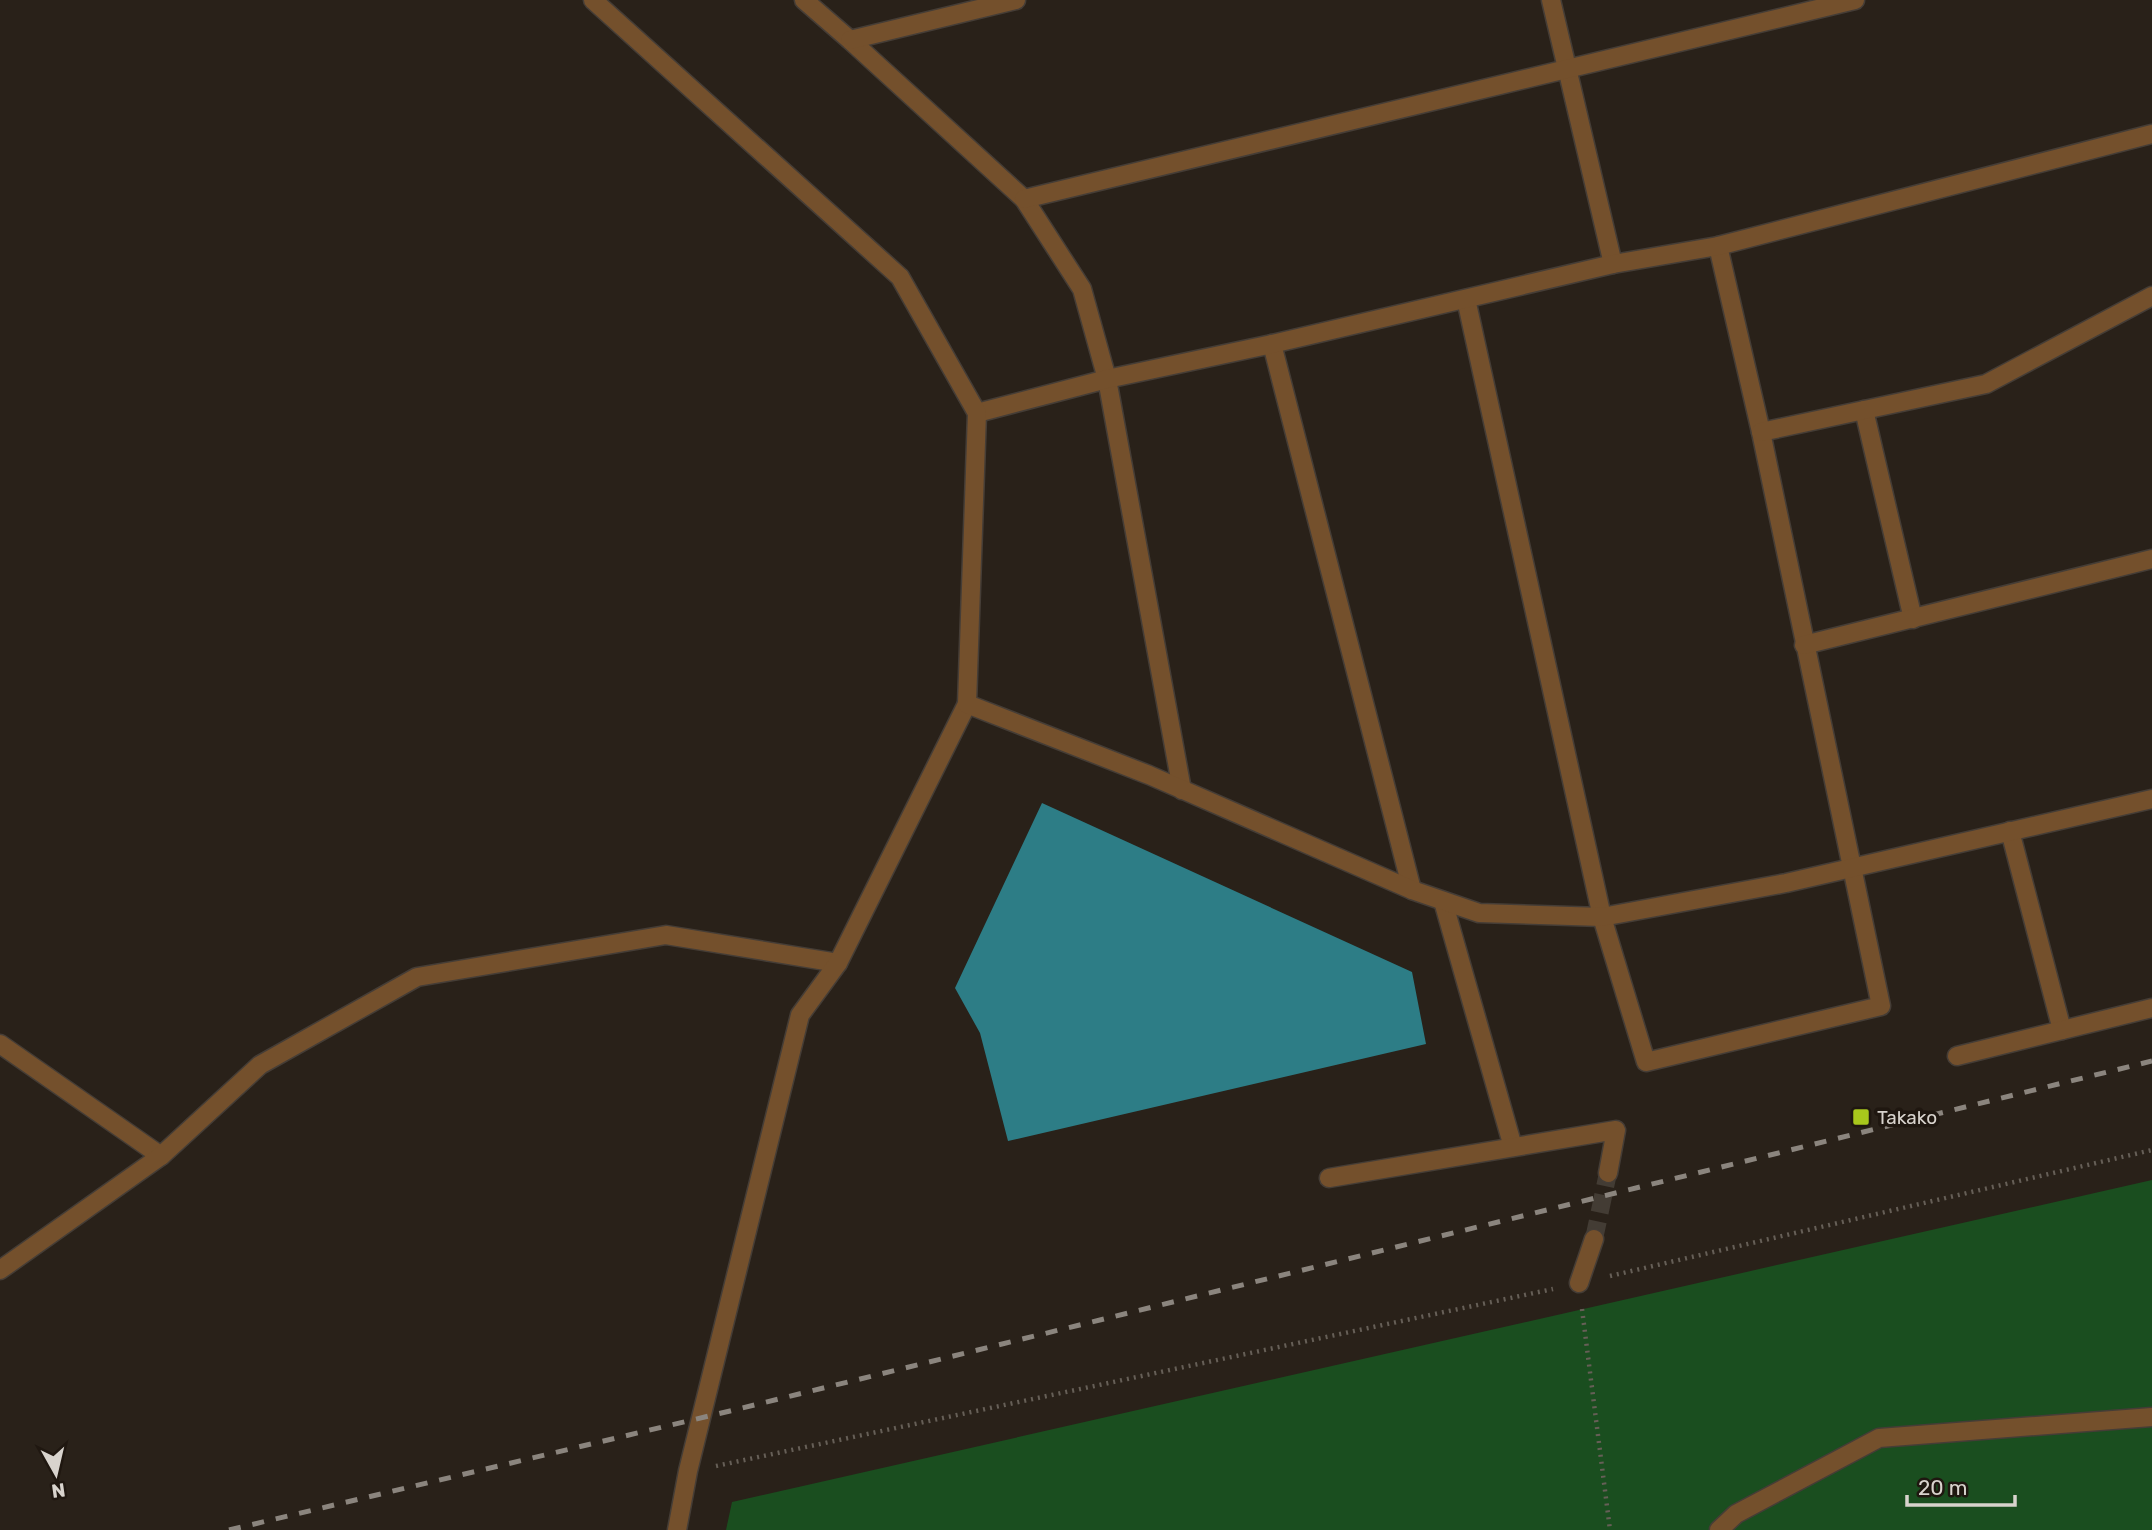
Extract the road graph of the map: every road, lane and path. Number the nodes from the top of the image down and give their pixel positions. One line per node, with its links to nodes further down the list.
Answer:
1 (593, 0): 17 (street)
2 (804, 0): 6 (street)
3 (1016, 0): 6 (street)
4 (1551, 0): 7 (street)
5 (1855, 0): 7 (street)
6 (850, 40): 9 (street)
7 (1567, 69): 9 (street); 11 (street)
8 (2152, 134): 10 (street)
9 (1024, 199): 15 (street)
10 (1718, 246): 11 (street); 18 (street)
11 (1613, 264): 13 (street)
12 (2152, 296): 16 (street)
13 (1466, 299): 14 (street); 29 (street)
14 (1272, 344): 15 (street); 27 (street)
15 (1107, 379): 17 (street); 23 (street)
16 (1864, 410): 18 (street); 20 (street)
17 (977, 413): 22 (street)
18 (1761, 432): 21 (street)
19 (2152, 559): 20 (street)
20 (1913, 619): 21 (street)
21 (1804, 645): 26 (street)
22 (967, 705): 23 (street); 30 (street)
23 (1182, 790): 27 (street)
24 (2152, 799): 25 (street)
25 (2010, 831): 26 (street); 32 (street)
26 (1853, 867): 29 (street); 29 (street)
27 (1412, 890): 28 (street)
28 (1443, 901): 29 (street); 35 (street)
29 (1602, 917)
30 (838, 963): 37 (street); 44 (street)
31 (2152, 1007): 32 (street)
32 (2062, 1030): 34 (street)
33 (0, 1044): 37 (street)
34 (1957, 1056)
35 (1513, 1147): 38 (street); 39 (street)
36 (2152, 1150): 42 (path)
37 (160, 1156): 41 (street)
38 (1608, 1173)
39 (1329, 1178)
40 (1594, 1239): 42 (street)
41 (0, 1269)
42 (1579, 1283): 44 (path); 46 (path)
43 (2152, 1417): 47 (street)
44 (688, 1472): 45 (street)
45 (677, 1530)
46 (1610, 1530)
47 (1718, 1530)

